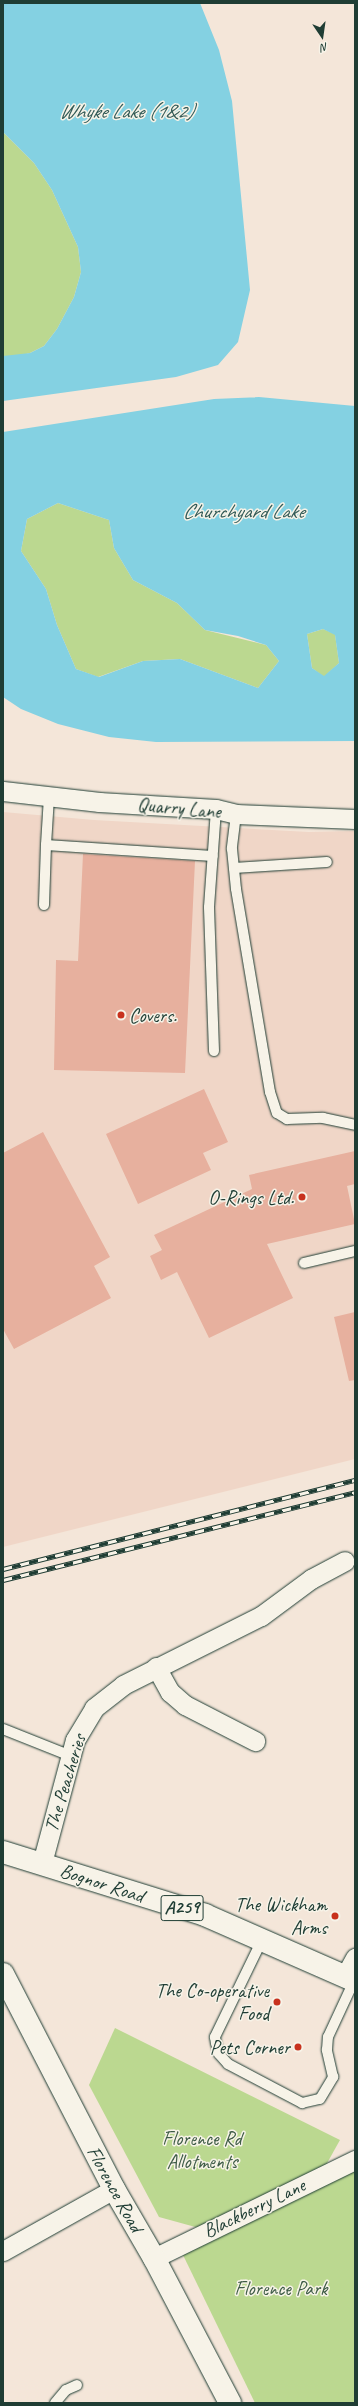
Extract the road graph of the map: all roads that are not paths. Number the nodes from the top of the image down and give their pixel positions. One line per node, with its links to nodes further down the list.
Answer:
1 (3, 791): 2 (street, Quarry Lane)
2 (49, 797): 3 (street, Quarry Lane); 6 (lane)
3 (216, 809): 4 (street, Quarry Lane); 7 (lane)
4 (236, 814): 5 (street, Quarry Lane); 9 (lane)
5 (355, 819)
6 (46, 845): 7 (lane); 10 (lane)
7 (213, 856): 11 (lane)
8 (327, 862): 9 (lane)
9 (234, 868): 12 (lane)
10 (44, 905)
11 (214, 1051)
12 (355, 1125)
13 (355, 1251): 14 (lane)
14 (304, 1263)
15 (345, 1561): 16 (street, The Peacheries)
16 (156, 1667): 18 (street); 19 (street, The Peacheries)
17 (3, 1730): 19 (lane)
18 (255, 1741)
19 (71, 1756): 21 (street, The Peacheries)
20 (3, 1852): 21 (street, Bognor Road / A259)
21 (42, 1863): 22 (street, Bognor Road / A259)
22 (262, 1940): 24 (street, Bognor Road / A259); 24 (lane)
23 (3, 1974): 26 (street, Florence Road)
24 (352, 1974)
25 (355, 2160): 28 (street, Blackberry Lane)
26 (114, 2189): 27 (street); 28 (street, Florence Road)
27 (4, 2247)
28 (154, 2258): 31 (street, Florence Road)
29 (77, 2385): 30 (lane)
30 (55, 2403)
31 (230, 2403)

